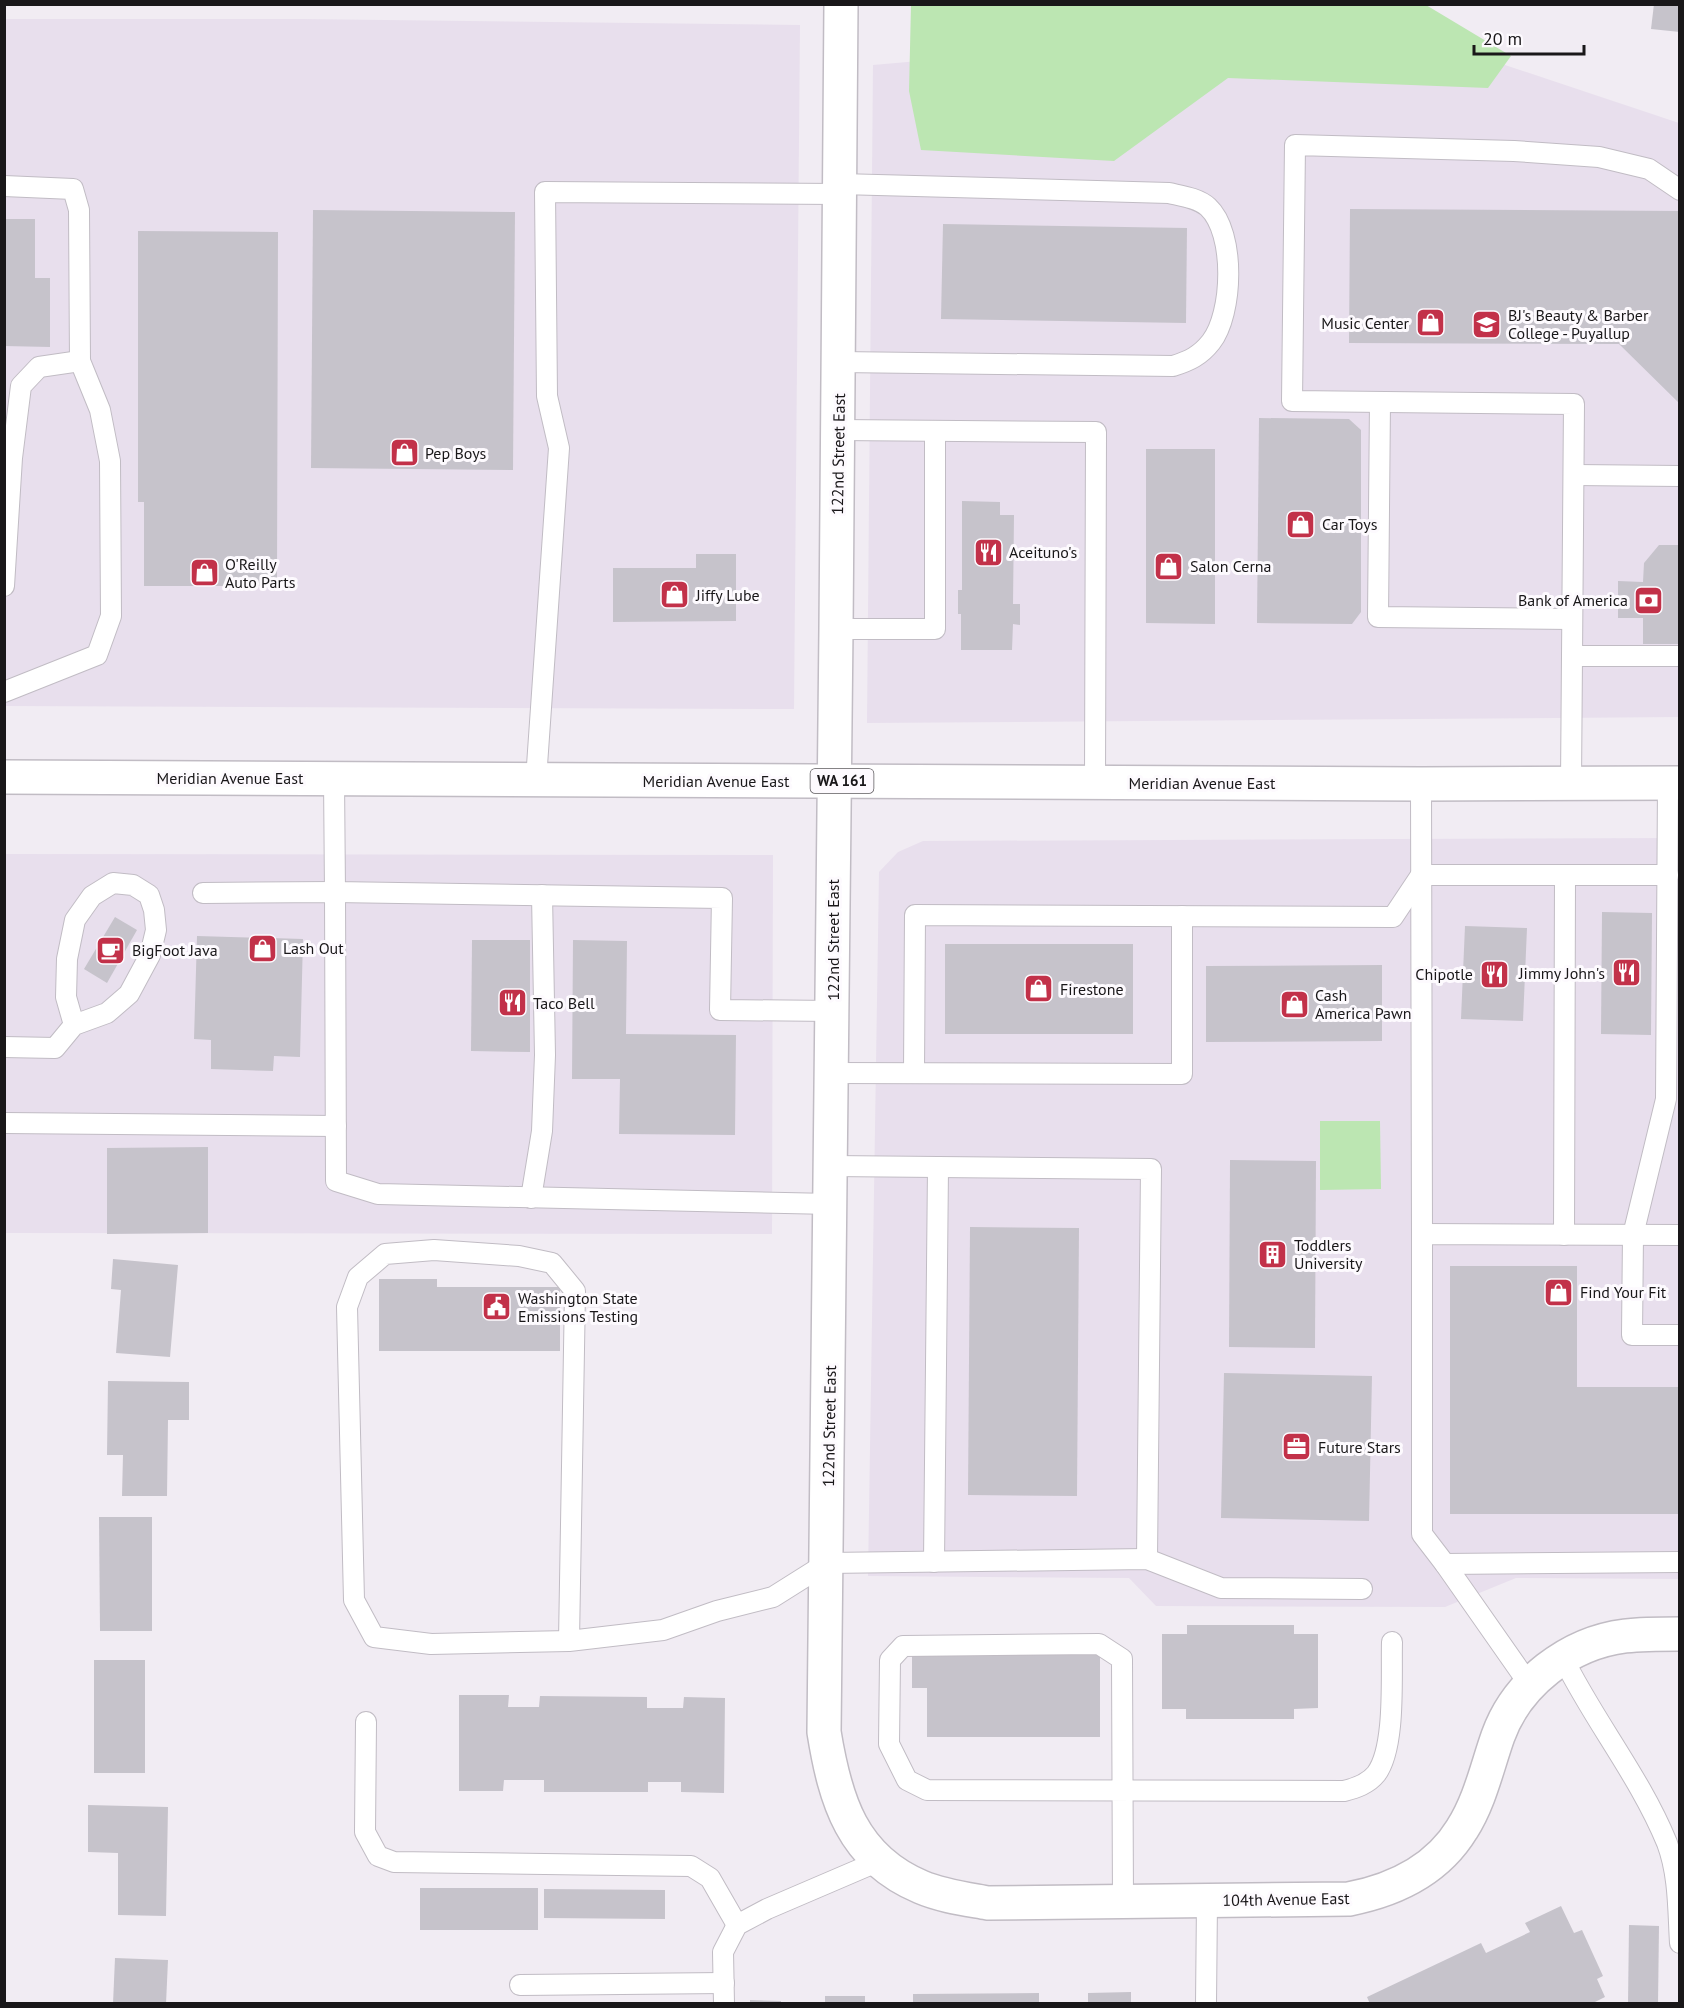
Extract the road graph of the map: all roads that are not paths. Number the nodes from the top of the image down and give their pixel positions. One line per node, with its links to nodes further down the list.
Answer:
1 (841, 4): 3 (street, 122nd Street East)
2 (4, 186): 5 (lane)
3 (840, 189): 6 (street, 122nd Street East); 6 (lane); 20 (lane)
4 (1680, 190): 7 (lane)
5 (80, 361): 12 (lane); 17 (lane)
6 (839, 362): 8 (street, 122nd Street East)
7 (1380, 402): 10 (lane); 13 (lane)
8 (838, 430): 9 (lane); 14 (street, 122nd Street East)
9 (935, 431): 14 (lane); 22 (lane)
10 (1574, 475): 11 (lane); 13 (lane)
11 (1680, 476)
12 (4, 586)
13 (1572, 619): 15 (lane)
14 (836, 629): 21 (street, 122nd Street East)
15 (1572, 656): 16 (lane); 25 (lane)
16 (1680, 656)
17 (4, 692)
18 (4, 777): 19 (street, Meridian Avenue East / WA 161)
19 (334, 779): 20 (street, Meridian Avenue East / WA 161); 29 (lane)
20 (536, 780): 21 (street, Meridian Avenue East / WA 161)
21 (835, 781): 22 (street, Meridian Avenue East / WA 161); 33 (street, 122nd Street East)
22 (1095, 782): 24 (street, Meridian Avenue East / WA 161)
23 (1674, 783): 25 (street, Meridian Avenue East / WA 161); 28 (lane)
24 (1421, 784): 25 (street, Meridian Avenue East / WA 161); 26 (lane)
25 (1571, 784)
26 (1421, 874): 27 (lane); 32 (lane); 44 (lane)
27 (1565, 875): 28 (lane); 45 (lane)
28 (1668, 875): 46 (lane)
29 (335, 892): 30 (lane); 31 (lane); 39 (lane)
30 (203, 893)
31 (542, 895): 33 (lane); 42 (lane)
32 (1182, 916): 37 (lane); 37 (lane)
33 (833, 1011): 36 (street, 122nd Street East)
34 (74, 1025): 34 (lane); 35 (lane)
35 (4, 1047)
36 (832, 1073): 37 (lane); 40 (street, 122nd Street East)
37 (914, 1074)
38 (4, 1123): 39 (lane)
39 (336, 1126): 42 (lane)
40 (831, 1166): 41 (lane); 43 (street, 122nd Street East)
41 (938, 1168): 49 (lane); 50 (lane)
42 (531, 1198): 43 (lane)
43 (831, 1204): 52 (street, 122nd Street East)
44 (1422, 1234): 45 (lane); 53 (lane)
45 (1564, 1235): 46 (lane)
46 (1633, 1235): 47 (lane); 48 (lane)
47 (1680, 1236)
48 (1680, 1335)
49 (1147, 1559): 50 (lane); 54 (lane)
50 (934, 1562): 52 (lane)
51 (1680, 1562): 53 (lane)
52 (827, 1563): 56 (lane); 62 (street, 122nd Street East)
53 (1445, 1564): 59 (lane)
54 (1362, 1589)
55 (1680, 1634): 58 (street, 104th Avenue East)
56 (569, 1641): 56 (lane)
57 (1392, 1642): 61 (lane)
58 (1563, 1658): 59 (street, 104th Avenue East); 66 (lane)
59 (1529, 1684): 63 (street, 104th Avenue East)
60 (366, 1722): 65 (lane)
61 (1123, 1789): 61 (lane); 64 (lane)
62 (879, 1861): 64 (street, 104th Avenue East); 65 (lane)
63 (1207, 1901): 64 (street, 104th Avenue East); 70 (lane)
64 (1123, 1902)
65 (737, 1925): 67 (lane)
66 (1680, 1943)
67 (724, 1983): 68 (lane); 69 (lane)
68 (520, 1985)
69 (724, 2004)
70 (1206, 2004)

